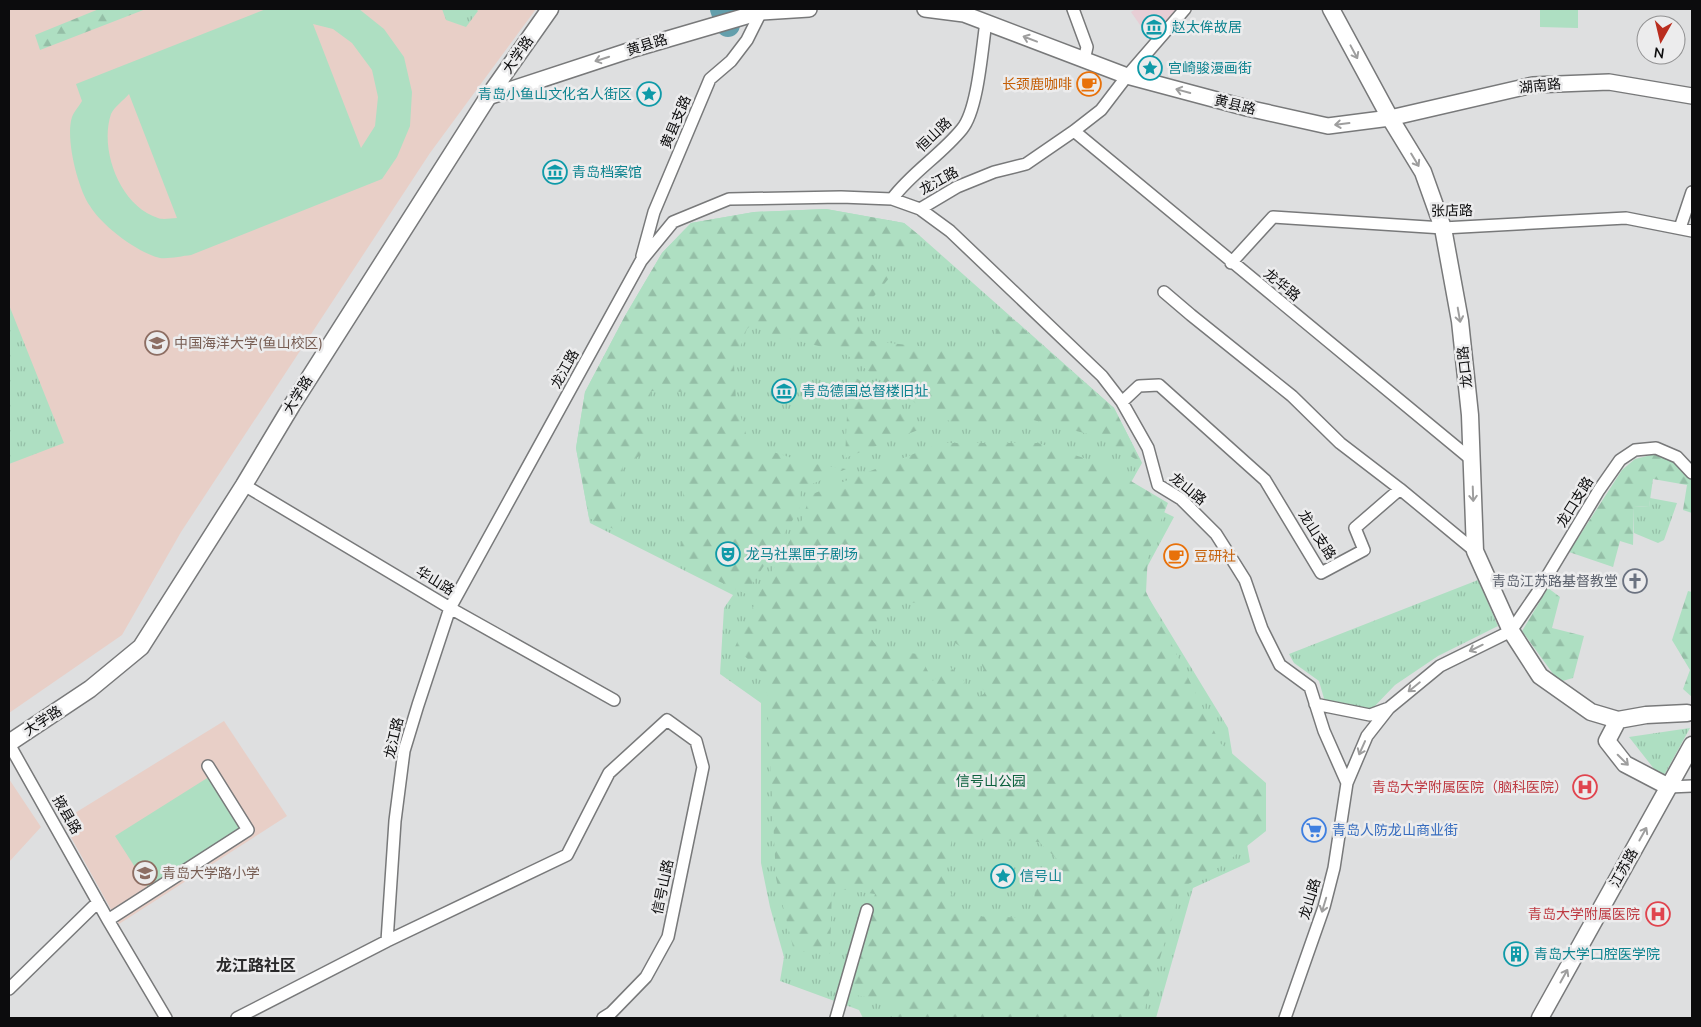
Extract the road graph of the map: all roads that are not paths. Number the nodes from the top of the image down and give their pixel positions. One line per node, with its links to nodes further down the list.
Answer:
1 (550, 9): 12 (main road, 大学路)
2 (809, 9): 7 (street, 黄县路)
3 (925, 9): 8 (street, 黄县路)
4 (1073, 9): 9 (street)
5 (1185, 9): 10 (street, 龙江路)
6 (1331, 9): 13 (main road, 龙口路, one-way to 13)
7 (760, 11): 12 (street, 黄县路, one-way to 12); 21 (street, 黄县支路)
8 (986, 22): 9 (street, 黄县路, one-way to 8); 16 (street, 恒山路)
9 (1084, 60): 10 (street, 黄县路)
10 (1127, 76): 13 (street, 黄县路, one-way to 10); 14 (street, 龙江路)
11 (1692, 96): 13 (street, 湖南路)
12 (488, 97): 27 (main road, 大学路)
13 (1390, 118): 18 (main road, 龙口路, one-way to 18)
14 (1074, 131): 17 (street, 龙江路); 22 (street, 龙华路)
15 (1692, 192): 19 (street)
16 (892, 199): 17 (street, 龙江路); 21 (street, 龙江路)
17 (920, 209): 24 (street, 龙山路)
18 (1443, 228): 19 (street, 张店路); 22 (street, 张店路); 25 (main road, 龙口路, one-way to 25)
19 (1680, 228): 20 (street, 张店路)
20 (1692, 231)
21 (641, 260): 30 (street, 龙江路)
22 (1231, 262): 25 (street, 龙华路)
23 (1164, 292): 28 (street)
24 (1122, 402): 28 (street, 龙山支路); 33 (street, 龙山路)
25 (1472, 460): 29 (main road, 龙口路, one-way to 29)
26 (1692, 473): 31 (street, 龙口支路)
27 (244, 485): 30 (street, 华山路); 39 (main road, 大学路)
28 (1400, 489): 29 (street)
29 (1475, 551): 31 (main road, 龙口路)
30 (450, 608): 32 (street, 华山路); 48 (street, 龙江路)
31 (1511, 631): 34 (street, 龙山路, one-way to 34); 35 (main road, 龙口路)
32 (614, 700)
33 (1315, 704): 34 (street); 42 (street, 龙山路)
34 (1389, 708): 42 (street, 龙山路, one-way to 42)
35 (1591, 712): 37 (main road, 龙口路); 38 (main road, 龙口路)
36 (1691, 712): 37 (main road, 龙口路)
37 (1618, 720): 38 (main road)
38 (1607, 741): 44 (main road, 龙口路, one-way to 44)
39 (9, 744): 45 (street, 掖县路)
40 (1692, 744): 44 (main road, 江苏路)
41 (208, 766): 47 (street)
42 (1347, 783): 54 (street, 龙山路, one-way to 54)
43 (1692, 786): 44 (street)
44 (1669, 787): 55 (main road, 江苏路, one-way to 44)
45 (98, 902): 47 (street, 掖县路); 49 (street)
46 (867, 910): 53 (street)
47 (108, 920): 50 (street, 掖县路)
48 (387, 942): 51 (street); 52 (street, 信号山路)
49 (9, 989)
50 (166, 1018)
51 (237, 1018)
52 (603, 1018)
53 (836, 1018)
54 (1285, 1018)
55 (1540, 1018)

